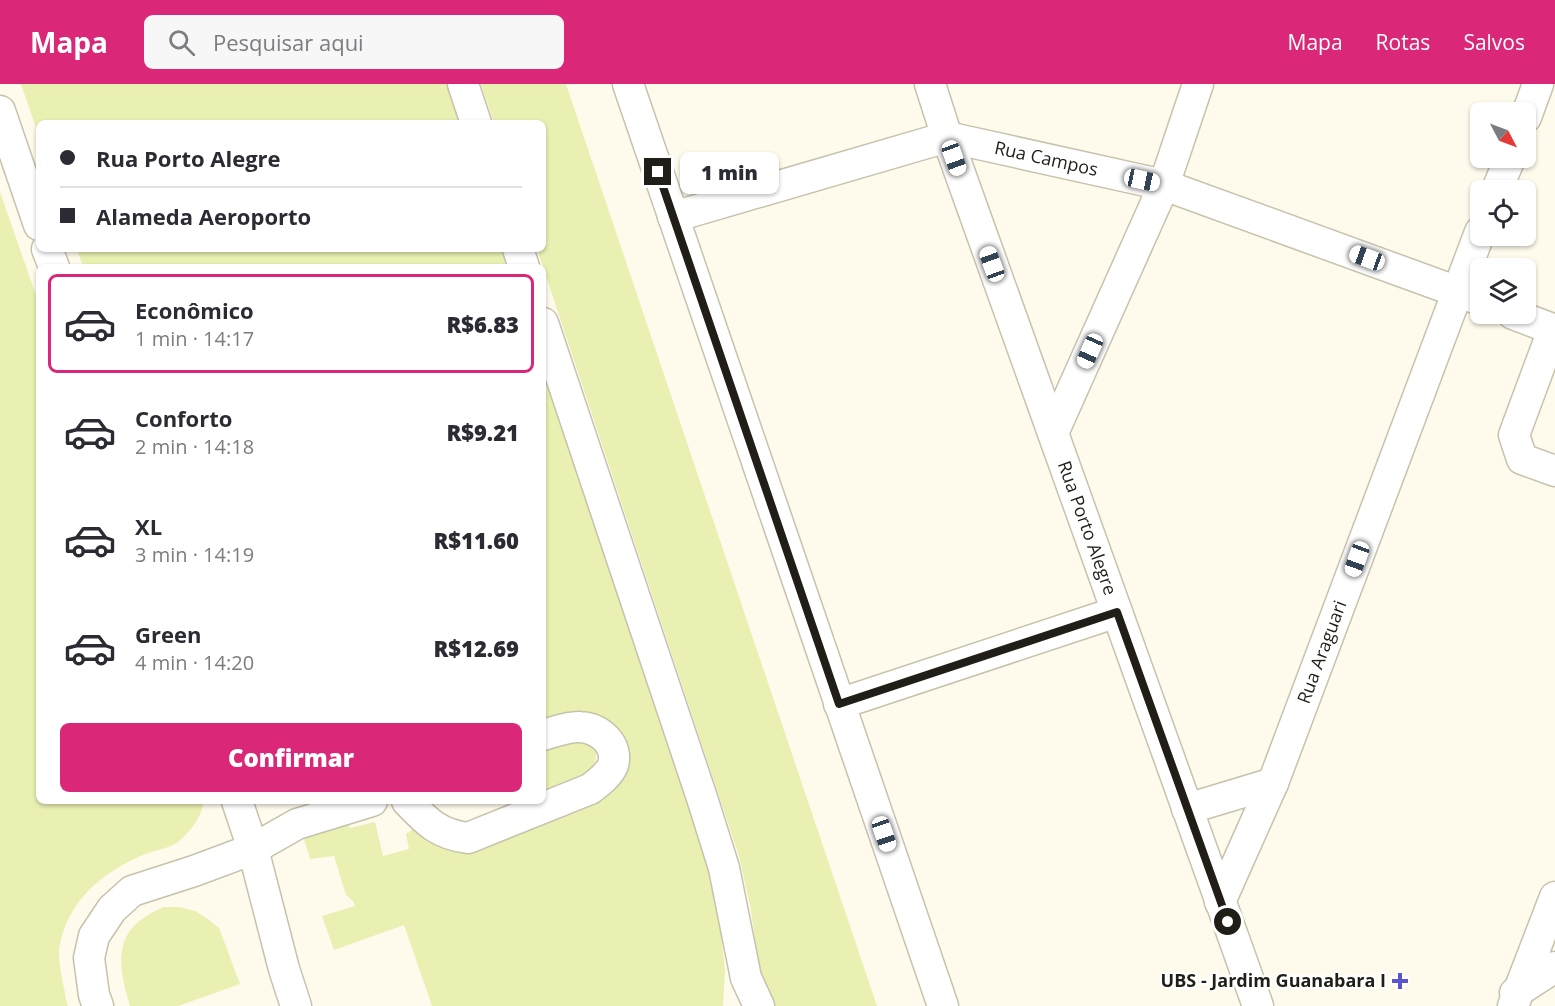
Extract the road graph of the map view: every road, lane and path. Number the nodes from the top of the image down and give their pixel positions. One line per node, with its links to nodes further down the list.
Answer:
1 (463, 84): 8 (street)
2 (628, 84): 12 (street)
3 (930, 84): 9 (street, Rua Porto Alegre)
4 (1198, 84): 10 (street)
5 (1538, 84): 6 (street)
6 (1531, 102)
7 (0, 111): 11 (street)
8 (475, 120)
9 (947, 137): 10 (street, Rua Campos); 12 (street, Rua Campos); 18 (street, Rua Porto Alegre)
10 (1164, 185): 14 (street, Rua Campos); 18 (street)
11 (36, 216)
12 (673, 217): 21 (street)
13 (1478, 246): 14 (street, Rua Araguari)
14 (1469, 296): 23 (street, Rua Araguari)
15 (1536, 323): 16 (street)
16 (1554, 330): 19 (street)
17 (546, 332): 32 (street)
18 (1053, 433): 20 (street, Rua Porto Alegre)
19 (1555, 471)
20 (1117, 612): 21 (street); 27 (street, Rua Porto Alegre)
21 (839, 704): 37 (street)
22 (546, 734): 26 (street)
23 (1273, 783): 27 (street); 29 (street, Rua Araguari)
24 (238, 804): 28 (street)
25 (362, 804): 28 (street)
26 (410, 804)
27 (1187, 809): 29 (street, Rua Porto Alegre)
28 (253, 849): 34 (street); 35 (street)
29 (1220, 902): 38 (street, Rua Porto Alegre)
30 (1553, 915): 33 (street)
31 (1555, 967): 33 (street)
32 (743, 992): 36 (street)
33 (1516, 998): 39 (street)
34 (98, 1006)
35 (296, 1006)
36 (759, 1006)
37 (943, 1006)
38 (1258, 1006)
39 (1494, 1006)

